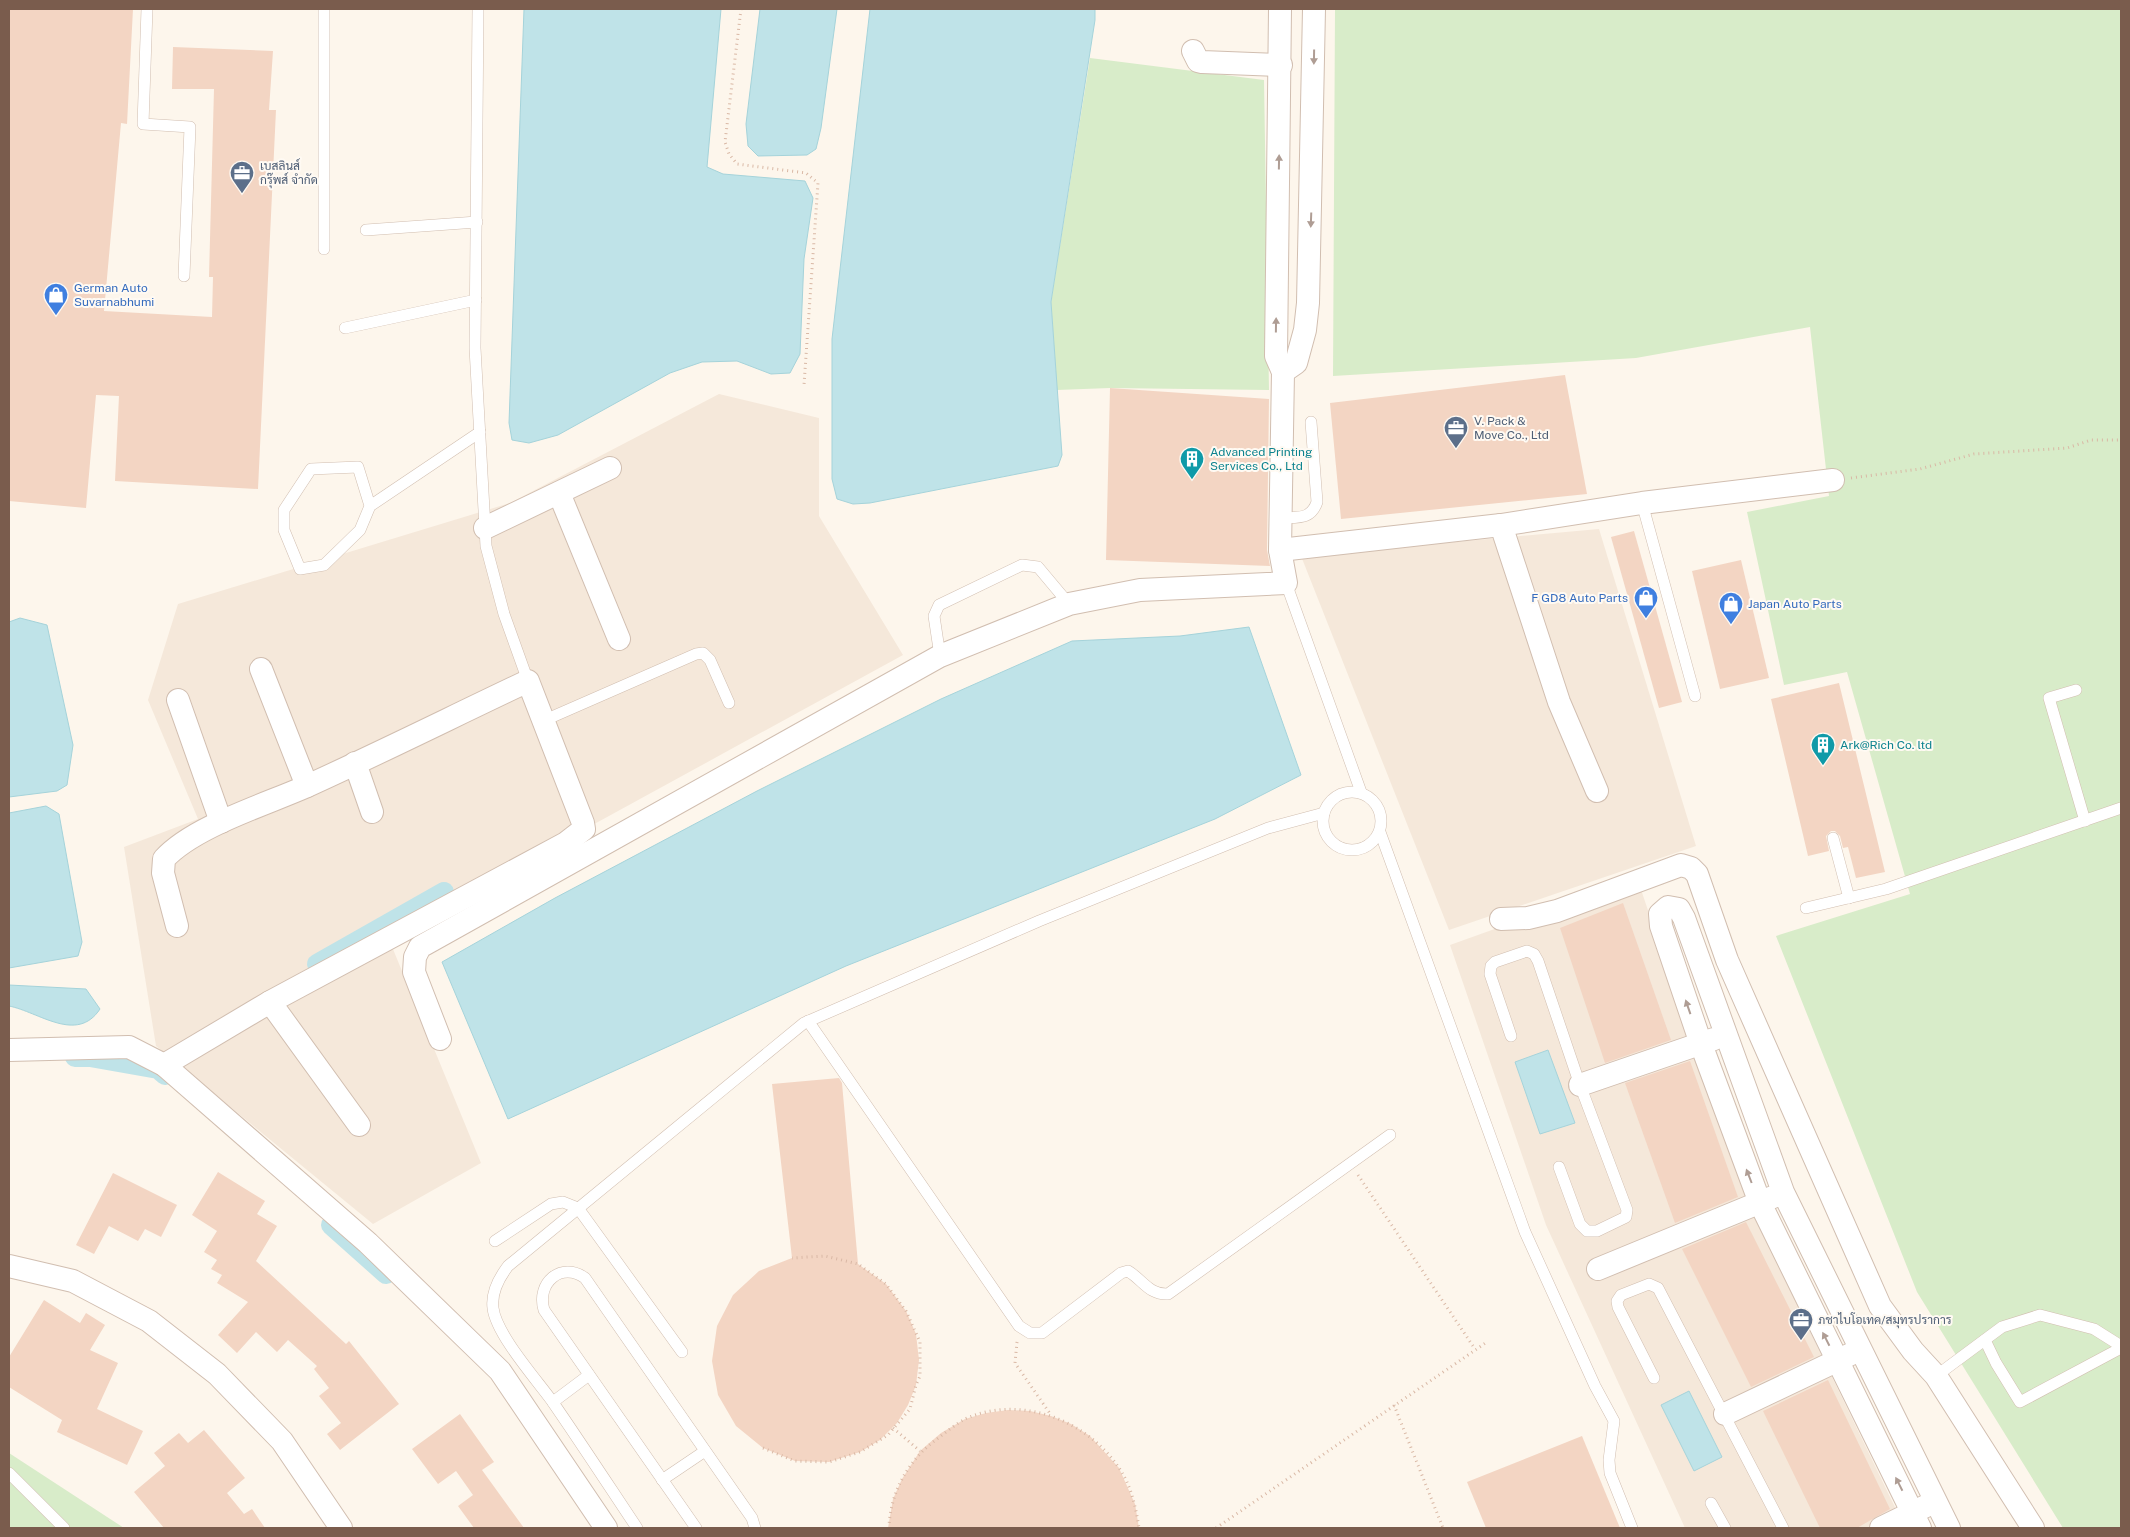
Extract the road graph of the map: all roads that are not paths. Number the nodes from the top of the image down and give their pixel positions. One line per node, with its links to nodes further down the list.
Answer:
1 (147, 9): 11 (lane)
2 (324, 9): 10 (lane)
3 (478, 9): 8 (lane)
4 (1280, 9): 7 (street)
5 (1314, 9): 14 (street, one-way to 14)
6 (1192, 51): 7 (street)
7 (1281, 65): 14 (street, one-way to 7)
8 (478, 222): 9 (lane); 12 (lane)
9 (366, 230)
10 (324, 250)
11 (184, 276)
12 (476, 300): 13 (lane); 16 (lane)
13 (345, 328)
14 (1283, 372): 22 (street)
15 (1311, 422): 22 (lane)
16 (480, 432): 21 (lane); 24 (lane)
17 (610, 468): 19 (street)
18 (1833, 480): 20 (street)
19 (559, 493): 24 (street); 28 (street)
20 (1642, 503): 23 (street); 33 (lane)
21 (370, 506): 21 (lane)
22 (1281, 518): 25 (street)
23 (1501, 526): 25 (street); 39 (street)
24 (485, 528): 31 (lane)
25 (1280, 550): 26 (street)
26 (1286, 583): 27 (street); 40 (lane)
27 (1069, 604): 29 (street); 29 (lane)
28 (619, 639)
29 (940, 656): 56 (street)
30 (261, 669): 38 (street)
31 (528, 682): 36 (street); 37 (street)
32 (2076, 690): 44 (lane)
33 (1694, 696)
34 (178, 700): 45 (street)
35 (729, 703): 36 (lane)
36 (544, 720): 52 (street)
37 (355, 763): 38 (street); 42 (street)
38 (306, 786): 45 (street)
39 (1597, 791)
40 (1361, 792): 43 (lane); 46 (lane)
41 (2121, 808): 44 (lane)
42 (372, 812)
43 (1324, 813): 46 (lane); 53 (lane)
44 (2085, 821): 48 (lane)
45 (222, 822): 51 (street)
46 (1380, 832): 92 (lane)
47 (1833, 838): 48 (lane)
48 (1849, 898): 49 (lane)
49 (1806, 908)
50 (1501, 919): 76 (street)
51 (178, 926)
52 (270, 1002): 59 (street); 61 (street)
53 (808, 1021): 62 (lane); 66 (lane)
54 (1728, 1034): 57 (street); 57 (street, one-way to 54); 64 (street)
55 (1511, 1036): 60 (lane)
56 (440, 1040)
57 (1701, 1044): 60 (street); 65 (street, one-way to 57)
58 (9, 1050): 59 (street)
59 (160, 1063): 88 (street)
60 (1580, 1085): 63 (lane)
61 (359, 1125)
62 (1390, 1134)
63 (1559, 1167)
64 (1783, 1192): 65 (street); 72 (street)
65 (1760, 1203): 69 (street); 74 (street, one-way to 65)
66 (578, 1208): 67 (lane); 73 (lane); 78 (lane)
67 (495, 1240)
68 (9, 1266): 87 (street)
69 (1598, 1269)
70 (1985, 1340): 71 (lane); 71 (lane); 76 (lane)
71 (2121, 1347)
72 (1860, 1349): 74 (street); 83 (street)
73 (682, 1352)
74 (1837, 1361): 79 (street); 85 (street, one-way to 74)
75 (589, 1375): 78 (lane); 80 (lane); 82 (lane)
76 (1936, 1376): 97 (street)
77 (1654, 1378): 79 (lane)
78 (552, 1402): 89 (lane)
79 (1725, 1414): 94 (lane)
80 (705, 1450): 82 (lane); 91 (lane)
81 (9, 1473): 86 (lane)
82 (662, 1480): 90 (lane)
83 (1936, 1501): 85 (street); 96 (street)
84 (1711, 1503): 93 (lane)
85 (1917, 1520): 95 (street)
86 (64, 1528)
87 (341, 1528)
88 (606, 1528)
89 (637, 1528)
90 (696, 1528)
91 (755, 1528)
92 (1632, 1528)
93 (1725, 1528)
94 (1783, 1528)
95 (1881, 1528)
96 (1949, 1528)
97 (2034, 1528)

